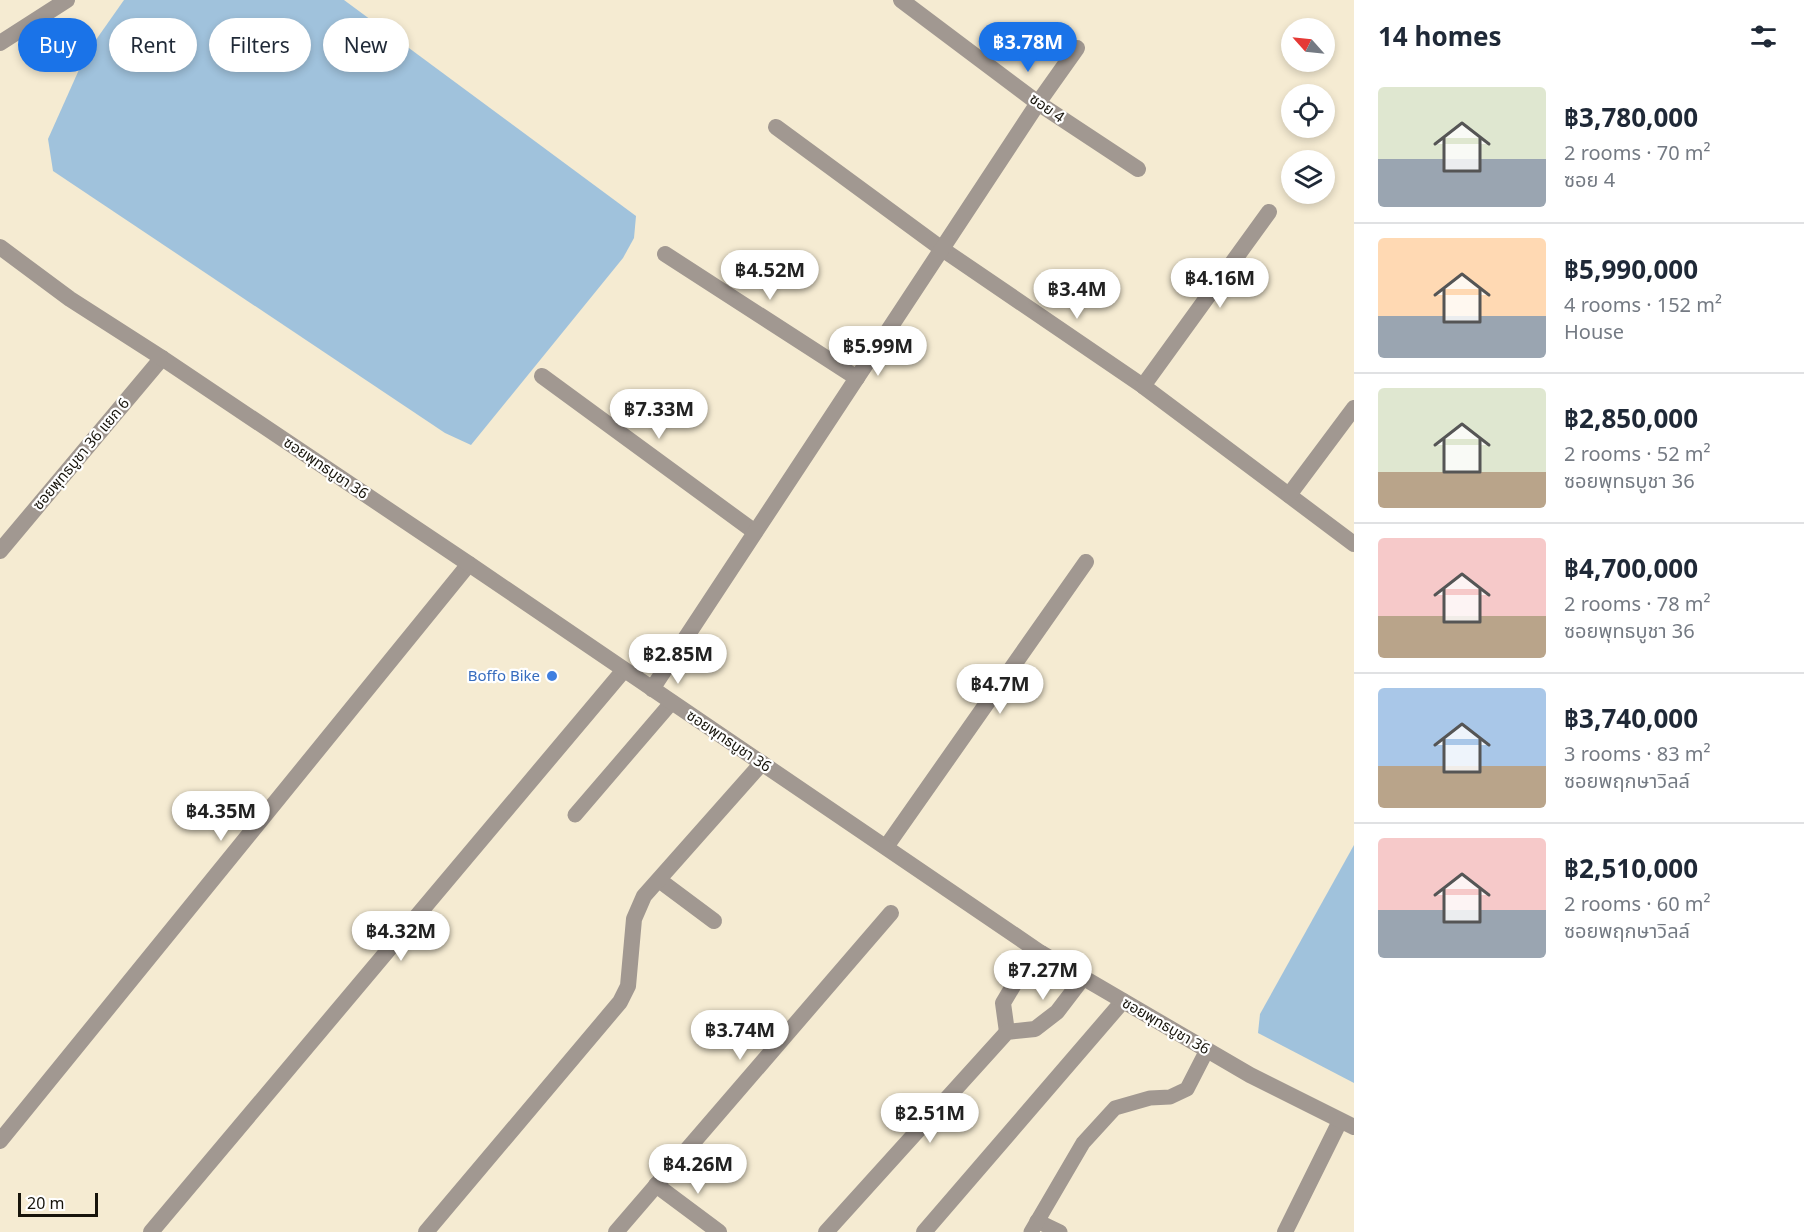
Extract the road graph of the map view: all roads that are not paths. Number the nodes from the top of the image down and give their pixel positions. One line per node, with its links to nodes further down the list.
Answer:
1 (68, 0): 3 (street)
2 (902, 0): 5 (street, ซอย 4)
3 (0, 44)
4 (1077, 48): 5 (street)
5 (1038, 103): 7 (street, ซอย 4); 10 (street)
6 (776, 127): 10 (street)
7 (1138, 169)
8 (1269, 212): 15 (street)
9 (0, 248): 12 (street, ซอยพุทธบูชา 36)
10 (942, 249): 14 (street); 15 (street)
11 (664, 254): 14 (street)
12 (162, 358): 20 (street, ซอยพุทธบูชา 36 แยก 6); 22 (street, ซอยพุทธบูชา 36)
13 (542, 376): 18 (street)
14 (857, 378): 18 (street)
15 (1143, 386): 17 (street)
16 (1354, 408): 17 (street)
17 (1289, 495): 19 (street)
18 (755, 532): 24 (street)
19 (1354, 544)
20 (0, 551)
21 (1086, 562): 28 (street)
22 (469, 564): 23 (street, ซอยพุทธบูชา 36); 38 (street)
23 (624, 670): 24 (street, ซอยพุทธบูชา 36); 41 (street)
24 (652, 688): 25 (street, ซอยพุทธบูชา 36)
25 (672, 702): 26 (street, ซอยพุทธบูชา 36); 27 (lane)
26 (762, 764): 28 (street, ซอยพุทธบูชา 36); 29 (street)
27 (574, 815)
28 (886, 847): 32 (street, ซอยพุทธบูชา 36)
29 (659, 880): 31 (street); 42 (street)
30 (891, 913): 39 (street)
31 (714, 921)
32 (1041, 953): 33 (street, ซอยพุทธบูชา 36); 35 (street)
33 (1083, 978): 34 (street, ซอยพุทธบูชา 36); 35 (street)
34 (1123, 1000): 36 (street, ซอยพุทธบูชา 36); 46 (street)
35 (1007, 1032): 45 (street)
36 (1207, 1050): 37 (street, ซอยพุทธบูชา 36); 40 (lane)
37 (1347, 1124): 48 (street)
38 (0, 1142)
39 (656, 1185): 43 (street); 44 (street)
40 (1034, 1226): 47 (lane)
41 (151, 1232)
42 (426, 1232)
43 (616, 1232)
44 (719, 1232)
45 (826, 1232)
46 (924, 1232)
47 (1060, 1232)
48 (1285, 1232)

